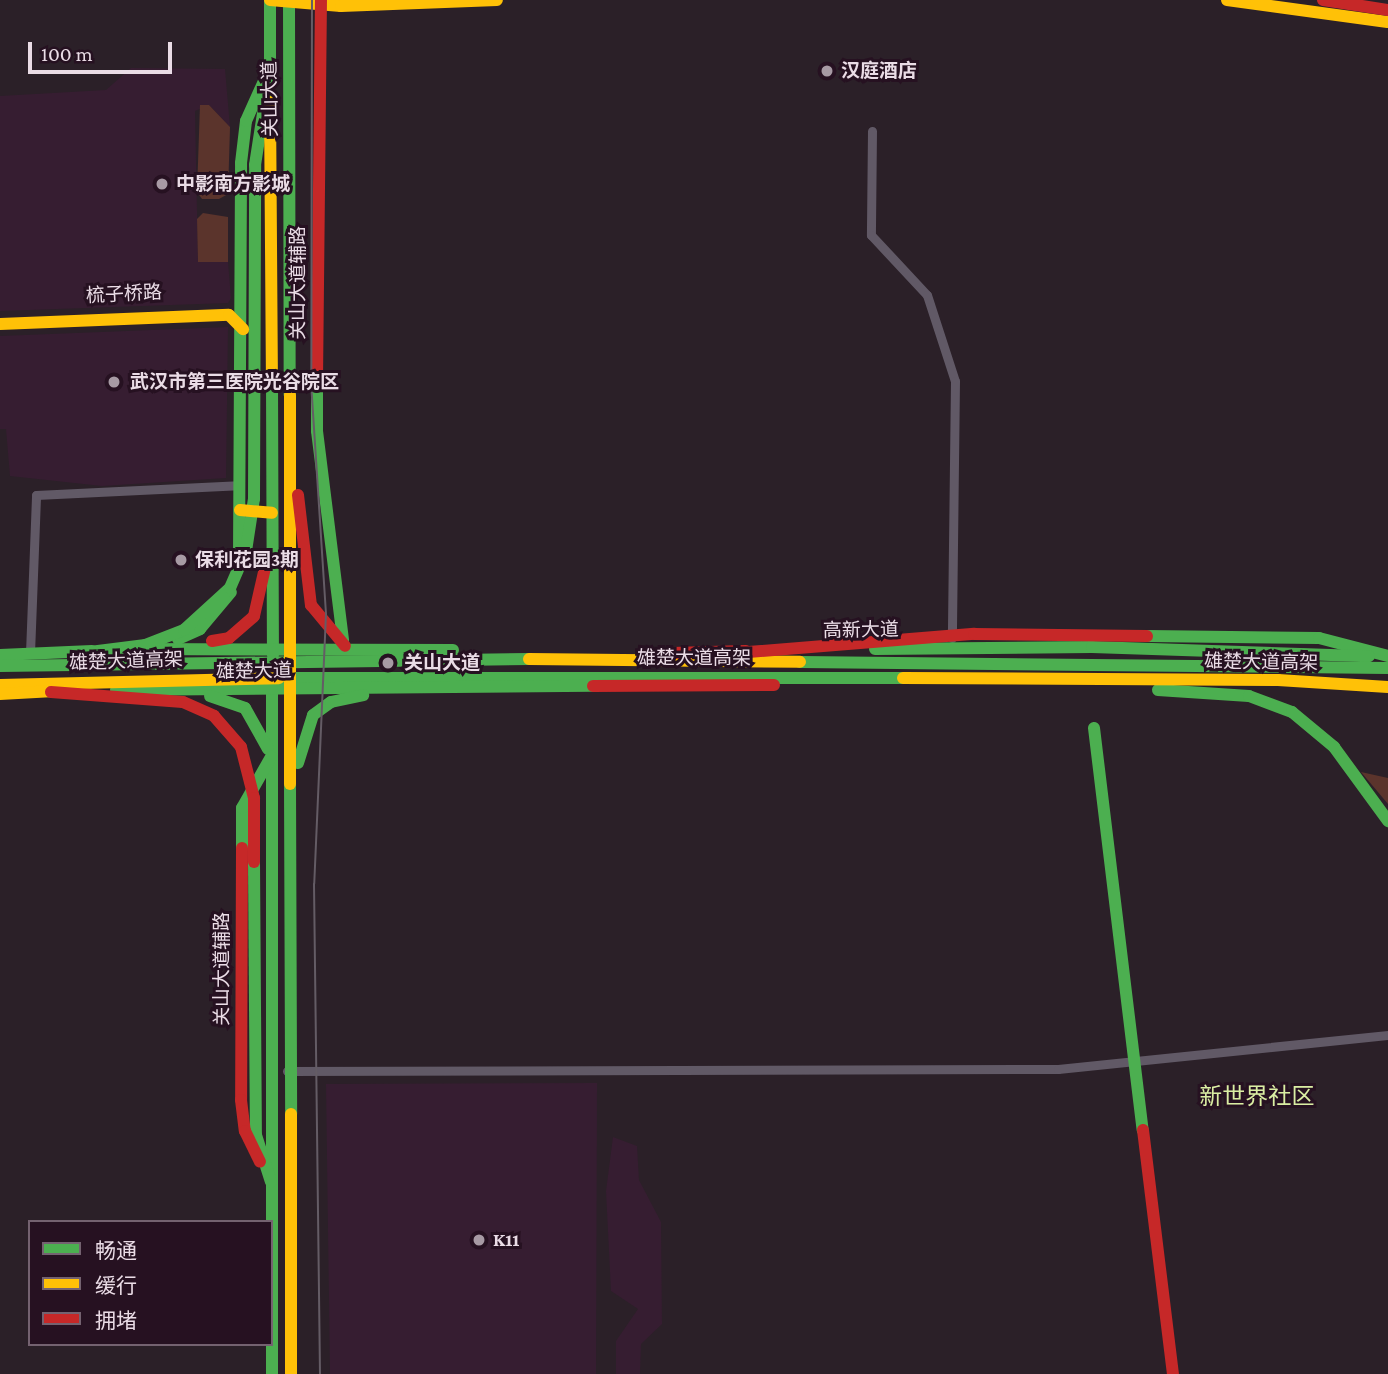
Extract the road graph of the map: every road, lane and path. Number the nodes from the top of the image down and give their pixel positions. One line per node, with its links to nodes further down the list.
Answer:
1 (269, 0): 5 (main road); 9 (main road, 关山大道)
2 (497, 0): 6 (main road)
3 (1227, 0): 8 (main road)
4 (1323, 0): 7 (main road)
5 (289, 1): 6 (main road); 17 (main road, 关山大道)
6 (321, 2): 23 (main road, 关山大道辅路)
7 (1388, 10)
8 (1388, 22)
9 (270, 68): 11 (main road); 16 (main road, 关山大道); 29 (main road)
10 (872, 131): 25 (street)
11 (244, 296): 12 (main road, 梳子桥路); 14 (main road)
12 (0, 317)
13 (0, 324): 14 (main road)
14 (243, 329): 15 (main road)
15 (242, 462): 16 (main road); 18 (main road)
16 (270, 462): 20 (main road, 关山大道)
17 (290, 463): 22 (main road, 关山大道); 23 (main road)
18 (238, 485): 19 (main road); 27 (street)
19 (240, 510): 20 (main road); 26 (main road)
20 (272, 513): 21 (main road); 24 (main road, 关山大道)
21 (187, 646): 24 (main road, 雄楚大道); 26 (main road, 雄楚大道)
22 (292, 646): 23 (main road, 雄楚大道); 24 (main road, 雄楚大道); 37 (main road, 关山大道)
23 (341, 646): 25 (main road, 高新大道)
24 (273, 647): 36 (main road, 关山大道)
25 (952, 647): 28 (main road, 高新大道)
26 (149, 648): 27 (main road, 雄楚大道)
27 (30, 653): 29 (main road, 雄楚大道)
28 (1388, 656): 30 (main road); 31 (main road)
29 (0, 657)
30 (710, 659): 31 (main road, 雄楚大道高架); 32 (main road, 雄楚大道高架)
31 (1155, 661): 33 (main road, 雄楚大道高架)
32 (0, 666)
33 (1388, 668)
34 (985, 679): 38 (main road, 雄楚大道高架); 39 (main road, 雄楚大道高架); 44 (main road)
35 (405, 685): 37 (main road, 雄楚大道); 39 (main road); 43 (main road)
36 (272, 689): 37 (main road, 雄楚大道); 40 (main road, 雄楚大道); 42 (main road, 关山大道)
37 (291, 689): 43 (main road, 关山大道)
38 (0, 690): 40 (main road, 雄楚大道); 48 (main road)
39 (1388, 690)
40 (191, 692): 42 (main road)
41 (1094, 728): 46 (main road)
42 (271, 757): 48 (main road, 关山大道); 48 (main road, 关山大道辅路)
43 (294, 785): 47 (main road, 关山大道)
44 (1388, 821)
45 (1388, 1035): 46 (street)
46 (1135, 1062): 47 (street); 53 (main road)
47 (287, 1071): 52 (main road, 关山大道)
48 (271, 1182): 49 (main road, 关山大道)
49 (271, 1220)
50 (272, 1346): 51 (main road, 关山大道)
51 (272, 1374)
52 (291, 1374)
53 (1173, 1374)

